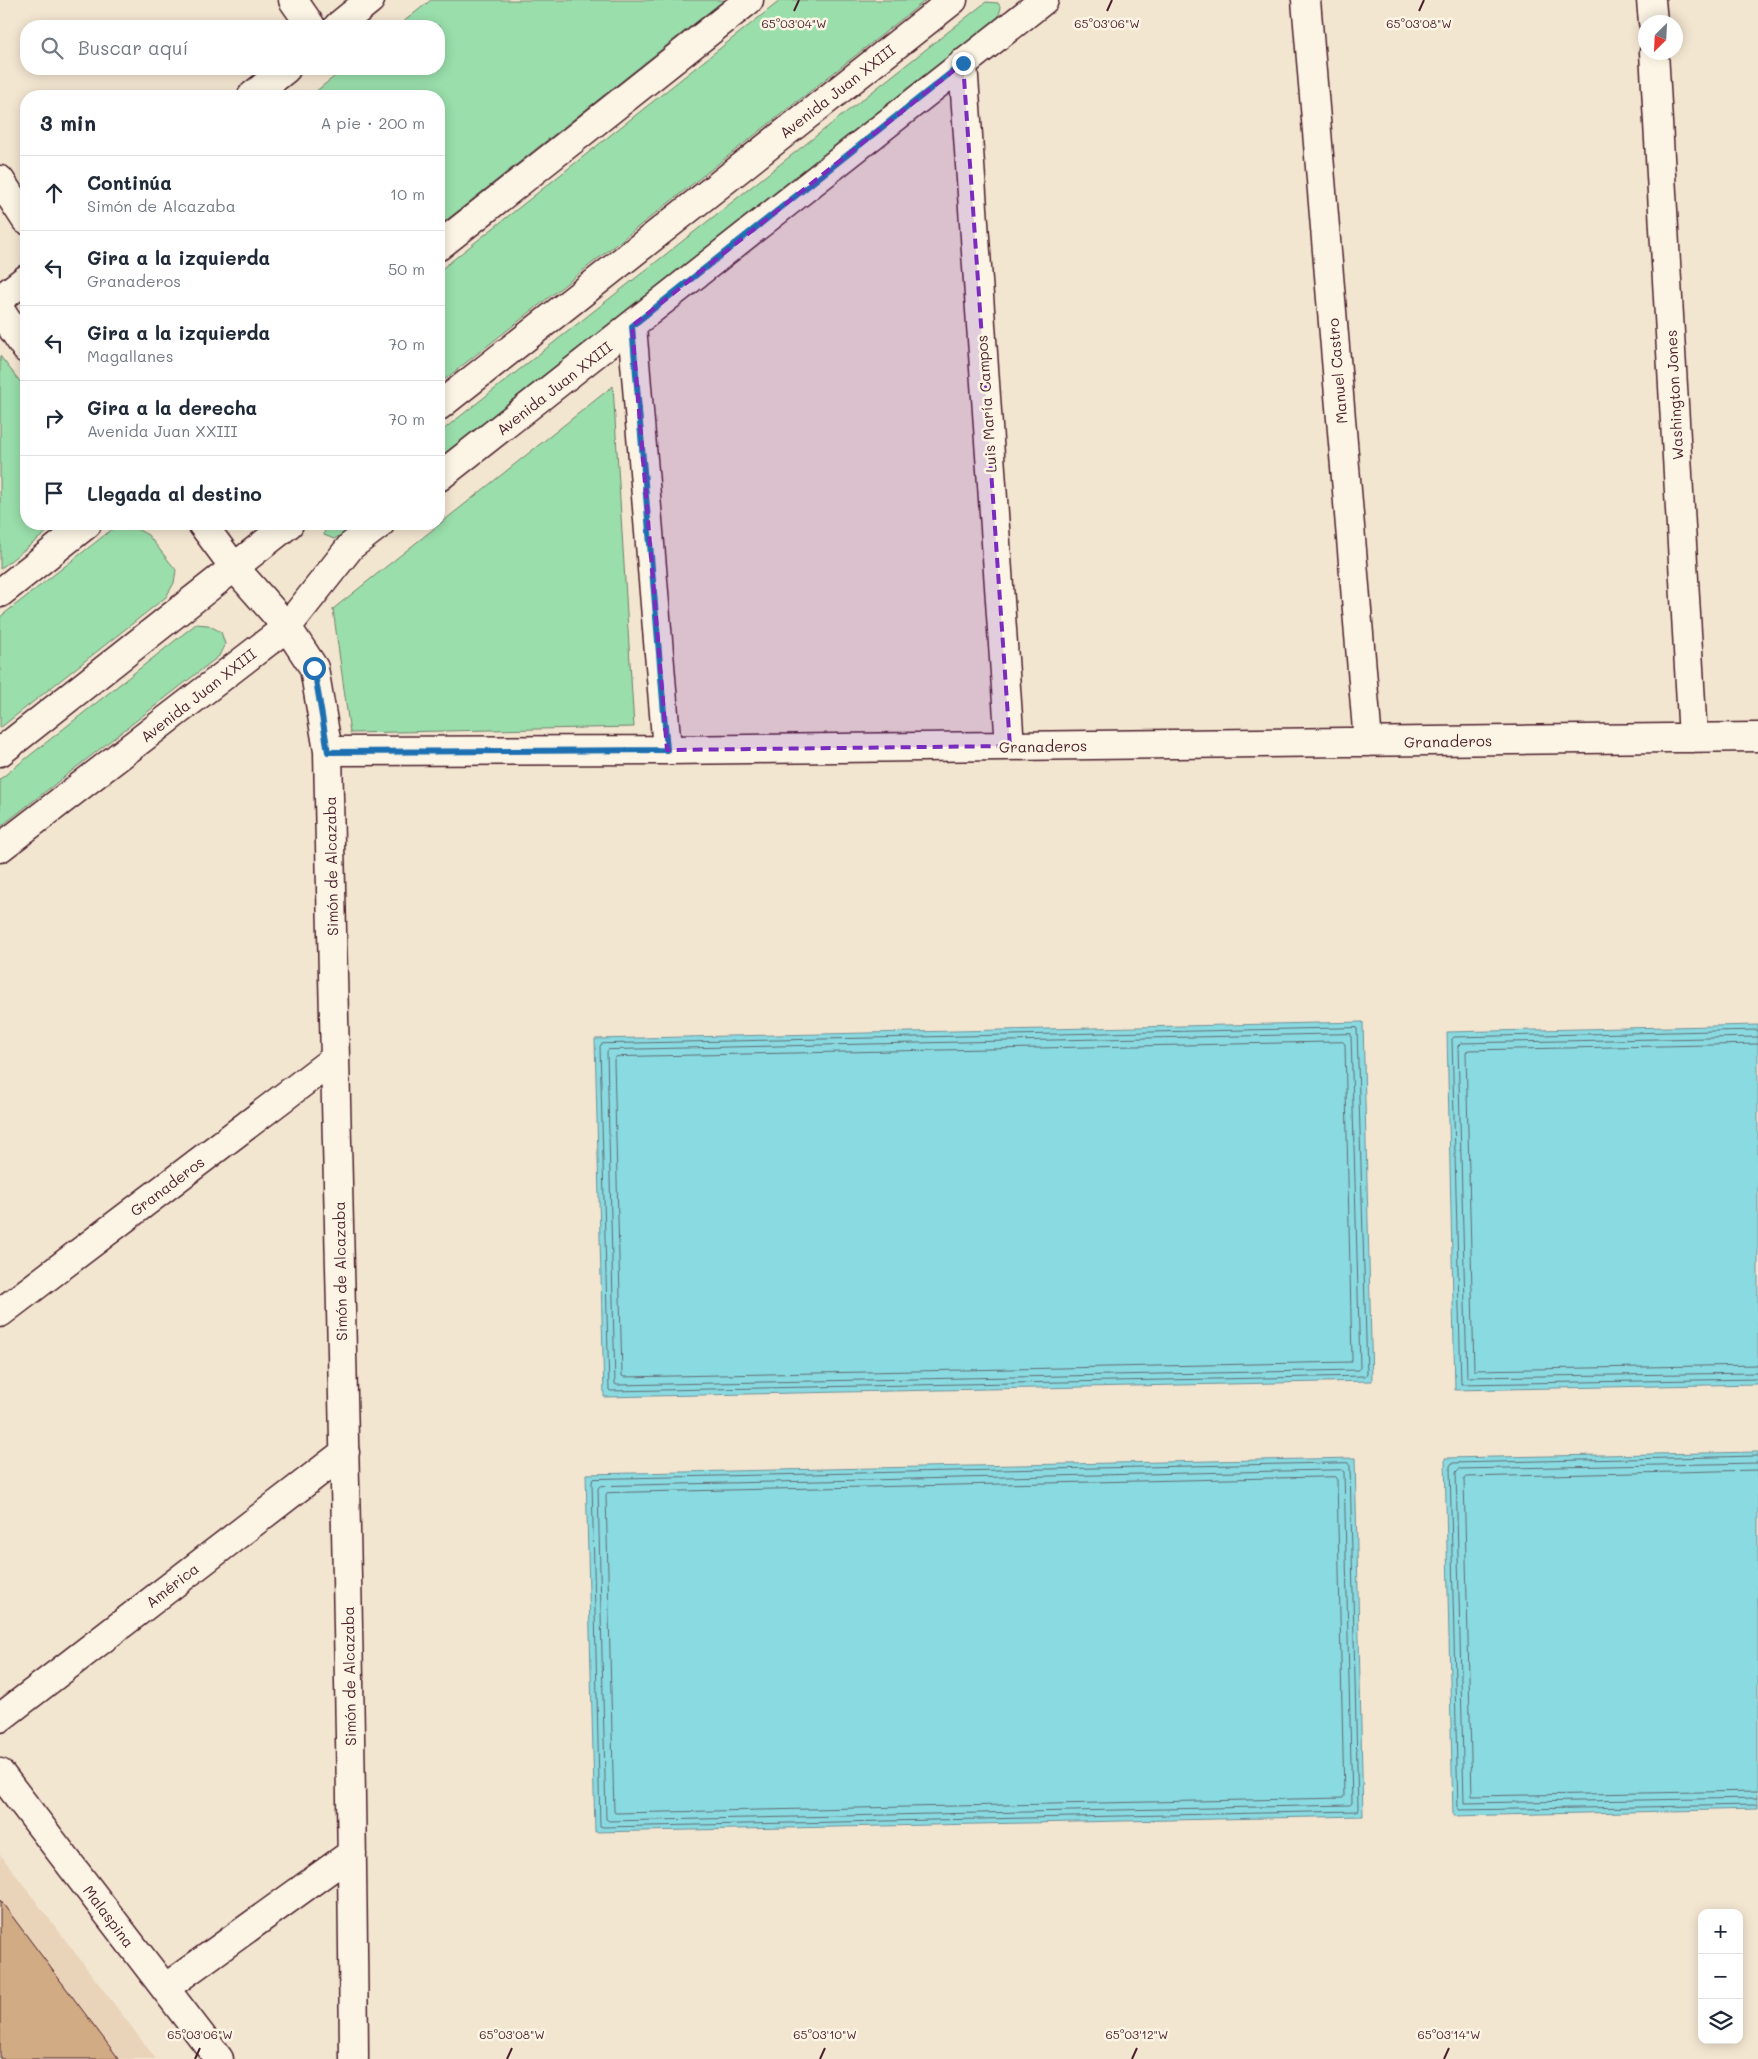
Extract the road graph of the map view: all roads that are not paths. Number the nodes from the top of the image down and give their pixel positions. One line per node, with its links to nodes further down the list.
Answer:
1 (293, 0): 9 (street)
2 (370, 0): 10 (street)
3 (748, 0): 17 (street)
4 (953, 0): 23 (street, Avenida Juan XXIII)
5 (1044, 0): 12 (street, Avenida Juan XXIII)
6 (1306, 0): 34 (street, Manuel Castro)
7 (1651, 0): 8 (street)
8 (1652, 15)
9 (306, 20)
10 (345, 20)
11 (1654, 60): 32 (street, Washington Jones)
12 (963, 63): 21 (street, Avenida Juan XXIII); 35 (street, Luis María Campos)
13 (278, 75): 14 (street)
14 (260, 90)
15 (0, 180): 16 (street)
16 (20, 211)
17 (445, 241)
18 (20, 284): 19 (street)
19 (0, 299)
20 (0, 310): 22 (street)
21 (632, 326): 24 (street, Avenida Juan XXIII); 36 (street)
22 (20, 340)
23 (445, 401)
24 (445, 473)
25 (80, 530): 30 (street)
26 (206, 530): 29 (street, Simón de Alcazaba)
27 (281, 530): 29 (street)
28 (372, 530): 31 (street, Avenida Juan XXIII)
29 (234, 567): 31 (street, Simón de Alcazaba); 37 (street)
30 (0, 593)
31 (286, 627): 38 (street, Simón de Alcazaba); 39 (street, Avenida Juan XXIII)
32 (1693, 738): 33 (street, Granaderos); 34 (street, Granaderos)
33 (1758, 738)
34 (1368, 742): 35 (street, Granaderos)
35 (1010, 746): 36 (street, Granaderos)
36 (667, 750): 38 (street, Granaderos)
37 (0, 752)
38 (328, 752): 40 (street, Simón de Alcazaba)
39 (0, 848)
40 (334, 1058): 41 (street, Granaderos); 42 (street, Simón de Alcazaba)
41 (0, 1313)
42 (345, 1452): 43 (street, América); 45 (street, Simón de Alcazaba)
43 (0, 1718)
44 (0, 1773): 46 (street, Malaspina)
45 (352, 1853): 46 (street); 48 (street, Simón de Alcazaba)
46 (165, 1988): 47 (street, Malaspina)
47 (219, 2059)
48 (354, 2059)

